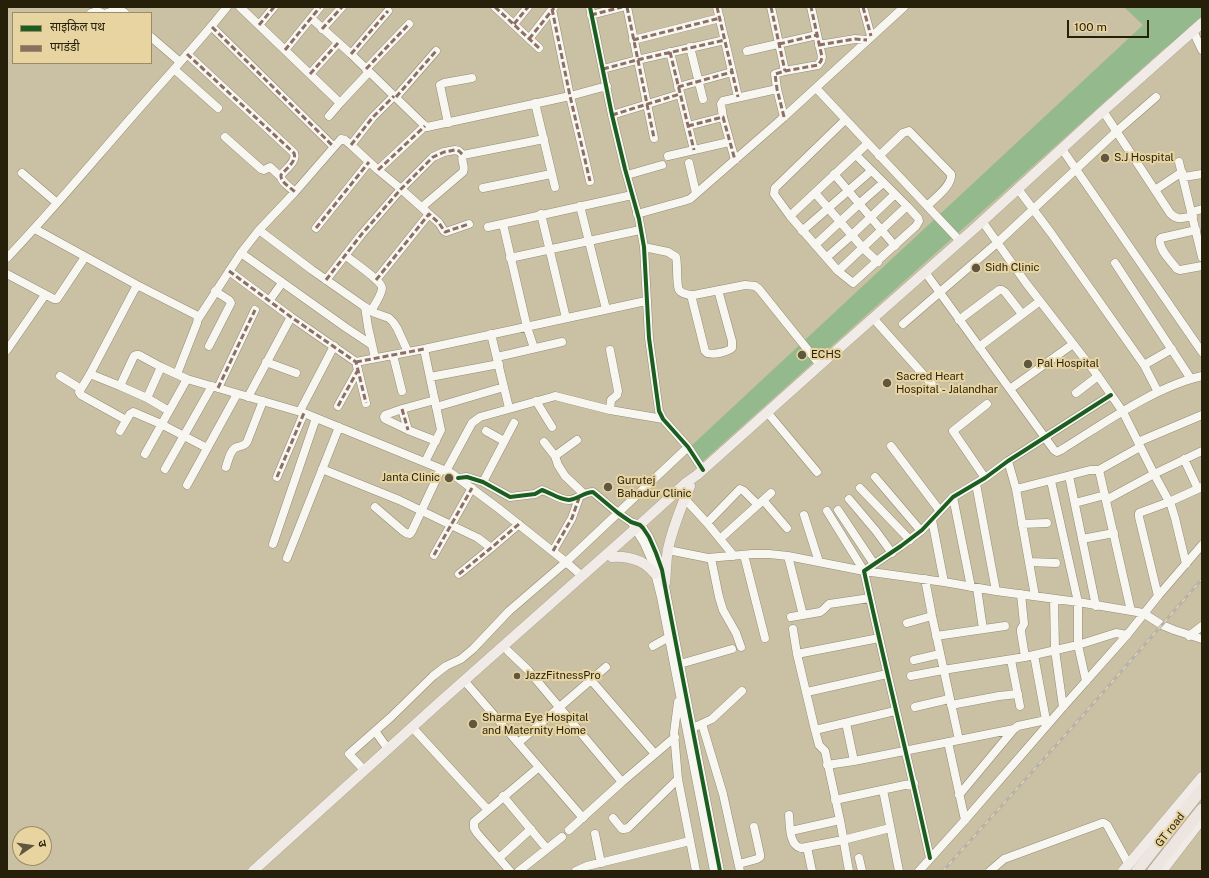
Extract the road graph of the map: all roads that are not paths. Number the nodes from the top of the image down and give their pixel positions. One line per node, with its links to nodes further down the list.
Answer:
1 (227, 7): 26 (street)
2 (240, 7): 25 (street)
3 (274, 7): 25 (street)
4 (320, 7): 20 (street)
5 (342, 7): 27 (street)
6 (528, 7): 24 (street)
7 (622, 7): 17 (street)
8 (627, 7): 33 (street)
9 (717, 7): 21 (street)
10 (771, 7): 36 (street)
11 (812, 7): 29 (street)
12 (863, 7): 31 (street)
13 (904, 7): 31 (street)
14 (498, 8): 24 (street)
15 (553, 8): 32 (street); 61 (street)
16 (388, 11): 46 (street)
17 (590, 11): 49 (street)
18 (110, 12): 19 (street)
19 (123, 12)
20 (311, 18): 27 (street); 40 (street)
21 (720, 18): 33 (street); 34 (street)
22 (1202, 23): 28 (main road)
23 (409, 24): 50 (street)
24 (514, 24): 32 (street)
25 (259, 25): 40 (street)
26 (212, 27): 45 (street); 85 (street)
27 (322, 29): 35 (street)
28 (1193, 31): 42 (street); 69 (main road)
29 (817, 35): 36 (street); 37 (street)
30 (152, 38): 48 (street)
31 (869, 38): 37 (street); 57 (street)
32 (529, 39): 39 (street)
33 (633, 40): 47 (street)
34 (725, 40): 38 (street); 52 (street)
35 (338, 43): 46 (street); 53 (street)
36 (779, 44): 43 (street); 51 (street)
37 (819, 45): 51 (street)
38 (690, 47): 44 (street); 55 (street)
39 (539, 48)
40 (285, 50): 53 (street)
41 (436, 50): 60 (street)
42 (1202, 50)
43 (747, 51)
44 (670, 52): 47 (street); 59 (street)
45 (187, 54): 48 (street); 106 (street)
46 (351, 54): 50 (street)
47 (637, 60): 49 (street); 67 (street)
48 (177, 66): 68 (street); 120 (street)
49 (603, 69): 56 (street)
50 (368, 70): 60 (street); 65 (street)
51 (785, 71): 58 (street)
52 (732, 72): 55 (street); 62 (street)
53 (310, 74): 65 (street)
54 (472, 78): 75 (street)
55 (698, 81): 59 (street); 64 (street)
56 (607, 86): 61 (street); 70 (street)
57 (816, 88): 72 (street); 74 (street)
58 (777, 89): 62 (street); 72 (street)
59 (679, 90): 67 (street); 77 (street)
60 (395, 96): 76 (street); 84 (street)
61 (570, 96): 66 (street); 107 (street)
62 (738, 97): 73 (street)
63 (1156, 97): 78 (street)
64 (703, 99)
65 (340, 103): 71 (street)
66 (535, 103): 75 (street); 81 (street)
67 (647, 104): 70 (street); 80 (street)
68 (218, 108)
69 (1103, 111): 78 (street); 86 (main road)
70 (612, 115): 104 (street)
71 (330, 116)
72 (784, 116): 92 (street)
73 (723, 118): 77 (street); 82 (street)
74 (845, 120): 83 (street); 133 (street)
75 (448, 123): 76 (street)
76 (425, 126): 97 (street)
77 (688, 126): 87 (street)
78 (1118, 131): 99 (street); 114 (street)
79 (225, 137): 106 (street)
80 (654, 138)
81 (544, 139): 88 (street); 101 (street)
82 (729, 142): 87 (street); 92 (street)
83 (867, 144): 89 (street); 91 (street)
84 (351, 145): 85 (street); 93 (street)
85 (334, 147): 115 (street)
86 (1062, 149): 99 (street); 112 (main road)
87 (694, 150): 90 (street)
88 (463, 155): 111 (street); 125 (street)
89 (856, 155): 98 (street); 102 (street)
90 (668, 156)
91 (879, 156): 124 (street); 124 (street)
92 (735, 160): 116 (street)
93 (369, 162): 97 (street); 140 (street)
94 (1179, 162): 105 (street)
95 (688, 163): 116 (street)
96 (662, 165): 104 (street)
97 (378, 170): 111 (street)
98 (871, 170): 108 (street); 113 (street)
99 (1076, 170): 127 (street); 207 (street)
100 (22, 173): 120 (street)
101 (551, 174): 109 (street); 110 (street)
102 (834, 174): 113 (street); 117 (street)
103 (1202, 174): 105 (street)
104 (627, 175): 119 (street)
105 (1183, 175): 114 (street); 132 (street)
106 (281, 177): 115 (street)
107 (590, 181)
108 (883, 183): 118 (street); 121 (street)
109 (555, 187)
110 (483, 188)
111 (401, 189): 125 (street); 158 (street)
112 (1018, 189): 127 (street); 136 (main road)
113 (848, 190): 121 (street); 126 (street)
114 (1155, 190): 132 (street)
115 (295, 192): 142 (street)
116 (696, 193): 131 (street)
117 (815, 193): 126 (street); 133 (street)
118 (895, 194): 123 (street); 134 (street)
119 (632, 195): 122 (street); 131 (street)
120 (57, 203): 141 (street)
121 (859, 204): 134 (street); 135 (street)
122 (580, 206): 130 (street); 148 (street)
123 (907, 206): 144 (street); 153 (street)
124 (927, 206): 149 (street)
125 (422, 207): 129 (street)
126 (828, 208): 135 (street); 146 (street)
127 (1033, 209): 150 (street); 213 (street)
128 (1202, 210): 132 (street)
129 (429, 214): 137 (street); 172 (street)
130 (541, 214): 138 (street); 156 (street)
131 (637, 214): 143 (street)
132 (1192, 214): 145 (street)
133 (790, 216): 146 (street)
134 (871, 218): 144 (street); 147 (street)
135 (840, 222): 147 (street); 152 (street)
136 (982, 222): 149 (main road); 150 (street)
137 (470, 224)
138 (503, 224): 139 (street); 163 (street)
139 (488, 227)
140 (316, 228)
141 (35, 229): 159 (street); 162 (street)
142 (259, 230): 157 (street); 171 (street)
143 (640, 230): 148 (street); 154 (street)
144 (882, 230): 153 (street); 155 (street)
145 (1196, 230): 151 (street); 166 (street)
146 (802, 231): 152 (street)
147 (852, 235): 155 (street); 160 (street)
148 (588, 241): 156 (street); 184 (street)
149 (960, 242): 169 (main road)
150 (997, 243): 177 (street); 182 (street)
151 (1200, 243): 161 (street)
152 (815, 245): 160 (street)
153 (895, 246): 164 (street)
154 (644, 247): 179 (street); 181 (street)
155 (863, 248): 164 (street); 168 (street)
156 (549, 249): 163 (street); 188 (street)
157 (241, 254): 167 (street); 173 (street)
158 (345, 255): 171 (street); 172 (street)
159 (85, 257): 174 (street); 178 (street)
160 (827, 257): 168 (street)
161 (1202, 257)
162 (7, 258)
163 (510, 258): 193 (street)
164 (878, 262): 168 (street)
165 (1115, 263): 203 (street)
166 (1202, 266)
167 (229, 271): 176 (street); 180 (street)
168 (838, 271)
169 (925, 272): 177 (street); 189 (main road)
170 (7, 274): 178 (street)
171 (326, 280): 183 (street)
172 (376, 280): 183 (street)
173 (282, 283): 180 (street); 197 (street)
174 (137, 285): 190 (street); 216 (street)
175 (718, 290): 179 (street); 179 (street); 212 (street)
176 (215, 291): 190 (street); 198 (street)
177 (940, 293): 191 (street); 192 (street)
178 (45, 294): 204 (street)
179 (691, 295)
180 (269, 301): 187 (street)
181 (646, 301): 184 (street); 253 (street)
182 (1040, 301): 186 (street); 196 (street)
183 (368, 309): 197 (street); 206 (street)
184 (606, 309): 188 (street)
185 (255, 310): 227 (street)
186 (1022, 314): 191 (street); 200 (street)
187 (291, 317): 199 (street); 211 (street)
188 (566, 318): 193 (street)
189 (873, 318): 212 (main road); 229 (street)
190 (198, 319): 217 (street)
191 (959, 320): 200 (street)
192 (904, 324)
193 (527, 327): 194 (street); 201 (street)
194 (492, 334): 202 (street); 210 (street)
195 (562, 342): 201 (street)
196 (1073, 344): 220 (street); 230 (street)
197 (372, 345): 209 (street)
198 (209, 346)
199 (334, 346): 214 (street); 248 (street)
200 (979, 347): 230 (street)
201 (534, 348): 210 (street)
202 (424, 349): 206 (street); 222 (street)
203 (1172, 349): 213 (street); 224 (street)
204 (7, 350)
205 (610, 350): 246 (street)
206 (408, 352): 208 (street)
207 (1202, 352)
208 (393, 355): 209 (street); 231 (street)
209 (375, 358): 214 (street)
210 (498, 360): 222 (street); 226 (street)
211 (266, 362): 218 (street); 236 (street)
212 (820, 365): 249 (main road)
213 (1144, 365): 232 (street)
214 (357, 366): 240 (street); 243 (street)
215 (161, 368): 217 (street); 225 (street); 237 (street)
216 (90, 374): 225 (street); 228 (street)
217 (177, 374): 223 (street)
218 (296, 374)
219 (60, 376): 228 (street)
220 (1098, 376): 233 (street); 235 (street)
221 (1202, 376): 224 (street)
222 (430, 377): 241 (street)
223 (187, 378): 227 (street); 247 (street)
224 (1191, 379): 232 (street)
225 (120, 386): 237 (street)
226 (504, 386): 241 (street); 244 (street)
227 (215, 387): 234 (street); 262 (street)
228 (81, 389): 254 (street)
229 (937, 390)
230 (1010, 390): 263 (street)
231 (402, 391)
232 (1158, 392): 250 (street)
233 (1076, 393)
234 (237, 394): 236 (street); 271 (street)
235 (1111, 395): 250 (street); 263 (street)
236 (248, 397): 238 (street)
237 (147, 398): 247 (street)
238 (263, 401): 248 (street); 278 (street)
239 (536, 401): 244 (street); 246 (street); 258 (street)
240 (366, 403)
241 (436, 403): 245 (street); 265 (street)
242 (987, 404): 290 (street)
243 (338, 406)
244 (509, 408): 281 (street)
245 (402, 409): 259 (street); 259 (street)
246 (610, 410): 253 (street)
247 (169, 411): 256 (street)
248 (302, 412): 252 (street); 287 (street)
249 (767, 412): 283 (street); 284 (main road)
250 (1123, 412): 263 (street); 268 (street)
251 (1202, 415): 268 (street)
252 (316, 418): 257 (street); 329 (street)
253 (663, 419): 270 (street)
254 (126, 420): 256 (street); 260 (street)
255 (514, 423): 266 (street)
256 (161, 424): 262 (street); 273 (street)
257 (339, 427): 277 (street); 280 (street)
258 (552, 427)
259 (408, 430): 265 (street)
260 (120, 431)
261 (486, 431): 266 (street)
262 (184, 436): 271 (street); 279 (street)
263 (1045, 438): 276 (street)
264 (577, 440): 274 (street)
265 (436, 441): 277 (street)
266 (504, 441): 292 (street)
267 (544, 442): 274 (street)
268 (1139, 445): 282 (street); 285 (street)
269 (891, 446): 313 (street)
270 (688, 447): 284 (street); 314 (street)
271 (207, 448): 294 (street)
272 (1202, 451): 275 (street)
273 (145, 454)
274 (555, 456): 301 (street)
275 (1184, 459): 285 (street); 298 (street)
276 (1008, 461): 290 (street); 299 (street)
277 (425, 462): 281 (street)
278 (226, 467)
279 (165, 469)
280 (322, 469): 311 (street); 340 (street)
281 (443, 470): 289 (street); 311 (street)
282 (1099, 470): 286 (street); 303 (street)
283 (817, 472)
284 (700, 473): 295 (main road); 322 (main road)
285 (1154, 474): 303 (street); 306 (street)
286 (1069, 476): 291 (street); 308 (street)
287 (276, 477)
288 (875, 477): 324 (street)
289 (458, 478): 292 (street); 296 (street)
290 (985, 478): 293 (street)
291 (1051, 481): 299 (street); 363 (street)
292 (483, 482): 301 (street)
293 (976, 484): 302 (street); 356 (street)
294 (187, 485)
295 (690, 486): 304 (main road); 322 (main road)
296 (472, 488): 319 (street); 321 (street)
297 (860, 488): 328 (street)
298 (1200, 488): 306 (street)
299 (1016, 489): 320 (street)
300 (771, 493): 307 (street)
301 (582, 496): 314 (street); 333 (street)
302 (953, 497): 313 (street); 355 (street)
303 (1106, 497): 308 (street); 325 (street)
304 (685, 499): 317 (street); 332 (main road)
305 (849, 499): 334 (street)
306 (1169, 502): 347 (street); 360 (street)
307 (760, 503): 317 (street); 323 (street); 326 (street)
308 (1075, 503): 327 (street)
309 (375, 507): 311 (street)
310 (838, 510): 346 (street)
311 (422, 511): 321 (street)
312 (827, 511): 348 (street)
313 (940, 511): 316 (street)
314 (618, 513): 322 (street); 342 (street)
315 (804, 515): 343 (street)
316 (932, 520): 324 (street); 353 (street)
317 (707, 523): 326 (street)
318 (1047, 523): 320 (street)
319 (519, 524): 331 (street); 333 (street)
320 (1022, 524): 344 (street)
321 (451, 525): 331 (street); 335 (street)
322 (638, 528): 339 (main road); 350 (street); 351 (main road); 354 (street)
323 (787, 528)
324 (921, 532): 328 (street)
325 (1114, 533): 327 (street); 365 (street)
326 (720, 539): 337 (street)
327 (1082, 539): 364 (street)
328 (910, 540): 334 (street)
329 (273, 544)
330 (1202, 545): 347 (street)
331 (491, 548): 349 (street)
332 (668, 550): 341 (street); 354 (main road)
333 (553, 551): 342 (street)
334 (892, 553): 346 (street)
335 (434, 555)
336 (744, 555): 337 (street); 338 (street); 379 (street)
337 (734, 556): 341 (street)
338 (788, 556): 343 (street); 367 (street)
339 (612, 557): 350 (main road); 387 (main road)
340 (287, 558)
341 (711, 558): 384 (street)
342 (566, 562): 351 (street); 417 (street)
343 (819, 562): 348 (street)
344 (1029, 562): 345 (street); 359 (street)
345 (1056, 563)
346 (874, 564): 348 (street)
347 (1186, 564): 360 (street)
348 (864, 570): 352 (street); 361 (street)
349 (459, 574)
350 (655, 574): 358 (street)
351 (582, 576): 414 (main road)
352 (925, 579): 353 (street); 368 (street)
353 (944, 582): 355 (street)
354 (664, 584): 358 (street)
355 (974, 587): 356 (street); 373 (street)
356 (996, 592): 357 (street)
357 (1021, 594): 359 (street); 390 (street)
358 (664, 596): 378 (street); 393 (street)
359 (1035, 596): 362 (street)
360 (1158, 596): 366 (street)
361 (870, 598): 367 (street); 380 (street)
362 (1054, 599): 363 (street); 386 (street)
363 (1078, 602): 364 (street); 382 (street)
364 (1096, 606): 365 (street)
365 (1131, 611): 366 (street)
366 (1143, 613): 375 (street); 377 (street)
367 (803, 615): 369 (street)
368 (932, 616): 370 (street); 376 (street)
369 (791, 617)
370 (907, 623)
371 (1005, 626): 373 (street)
372 (1202, 626): 377 (street)
373 (983, 629): 376 (street)
374 (793, 630): 388 (street)
375 (1127, 635): 382 (street); 399 (street)
376 (936, 636): 389 (street)
377 (1188, 636): 381 (street)
378 (669, 637): 383 (street); 403 (street)
379 (765, 638)
380 (879, 638): 388 (street); 396 (street)
381 (1202, 639)
382 (1078, 645): 386 (street); 399 (street)
383 (653, 646)
384 (741, 647)
385 (732, 650): 393 (street)
386 (1055, 650): 390 (street); 408 (street)
387 (508, 651): 400 (main road); 409 (street)
388 (797, 654): 402 (street)
389 (940, 654): 391 (street); 395 (street)
390 (1030, 656): 392 (street); 415 (street)
391 (914, 660)
392 (1011, 660): 395 (street); 404 (street)
393 (680, 664): 413 (street)
394 (606, 666): 398 (street)
395 (943, 670): 397 (street); 405 (street)
396 (887, 674): 402 (street); 410 (street)
397 (911, 676)
398 (591, 680): 409 (street); 424 (street)
399 (1086, 681): 408 (street)
400 (468, 685): 414 (main road); 421 (street)
401 (742, 691): 412 (street)
402 (807, 692): 416 (street)
403 (679, 694): 418 (street); 469 (street)
404 (1018, 694): 405 (street); 406 (street)
405 (950, 702): 407 (street); 419 (street)
406 (1020, 706)
407 (915, 707)
408 (1063, 707): 445 (street)
409 (559, 708): 421 (street); 431 (street)
410 (896, 711): 411 (street); 423 (street)
411 (846, 723): 416 (street); 425 (street)
412 (702, 724): 413 (street); 461 (street)
413 (692, 728): 470 (street)
414 (414, 729): 422 (main road); 439 (street); 464 (main road)
415 (1014, 729): 419 (street); 435 (street)
416 (815, 730): 426 (street)
417 (375, 731): 422 (street); 428 (street)
418 (675, 736): 424 (street); 430 (street)
419 (959, 740): 420 (street)
420 (948, 742): 423 (street); 435 (street)
421 (518, 743): 427 (street)
422 (388, 749): 428 (main road)
423 (905, 750): 425 (street); 432 (street)
424 (656, 754): 431 (street)
425 (854, 760): 426 (street)
426 (827, 765): 437 (street)
427 (539, 767): 436 (street); 441 (street)
428 (364, 770): 463 (main road)
429 (1202, 777): 462 (main road)
430 (678, 779): 442 (street); 454 (street)
431 (622, 782): 441 (street)
432 (914, 783): 434 (street); 459 (street)
433 (1202, 789): 462 (highway, GT road)
434 (883, 790): 437 (street); 447 (street)
435 (959, 795): 445 (street)
436 (504, 796): 439 (street); 448 (street)
437 (835, 800): 444 (street)
438 (1202, 809): 477 (highway, GT road)
439 (488, 810): 457 (street)
440 (788, 815): 450 (street)
441 (583, 818): 449 (street)
442 (613, 818)
443 (1202, 819): 478 (main road)
444 (840, 820): 450 (street); 453 (street)
445 (965, 820): 459 (street)
446 (754, 827): 461 (street)
447 (890, 828): 453 (street); 474 (street)
448 (531, 829): 456 (street); 457 (street)
449 (569, 830)
450 (791, 831): 455 (street)
451 (595, 834): 460 (street)
452 (562, 837): 456 (street)
453 (843, 840): 455 (street); 472 (street)
454 (690, 841): 460 (street); 468 (street)
455 (807, 847): 471 (street)
456 (547, 849): 466 (street)
457 (499, 858): 465 (street)
458 (859, 858): 473 (street)
459 (930, 858): 475 (street)
460 (601, 863): 467 (street)
461 (739, 868)
462 (1130, 869): 476 (street)
463 (253, 871)
464 (262, 871)
465 (510, 871)
466 (519, 871)
467 (576, 871)
468 (696, 871)
469 (714, 871)
470 (720, 871)
471 (812, 871)
472 (849, 871)
473 (862, 871)
474 (899, 871)
475 (919, 871)
476 (990, 871)
477 (1154, 871)
478 (1162, 871)

